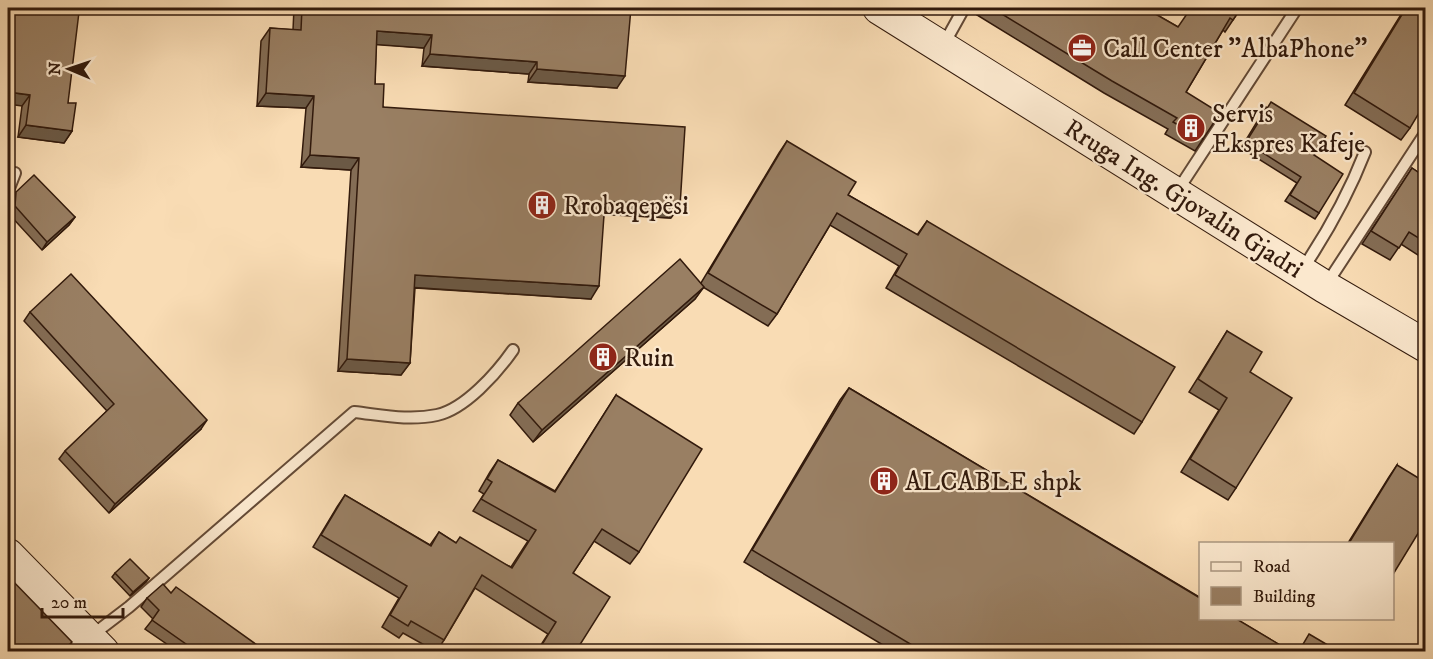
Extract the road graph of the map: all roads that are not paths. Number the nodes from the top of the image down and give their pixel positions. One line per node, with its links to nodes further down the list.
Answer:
1 (879, 8): 4 (main road, Rruga Ing. Gjovalin Gjadri)
2 (964, 8): 4 (lane)
3 (1297, 8): 9 (lane)
4 (943, 47): 9 (main road, Rruga Ing. Gjovalin Gjadri)
5 (1425, 132): 10 (lane)
6 (1365, 152): 10 (lane)
7 (15, 173): 8 (lane)
8 (8, 191)
9 (1176, 193): 10 (main road, Rruga Ing. Gjovalin Gjadri)
10 (1313, 279): 11 (main road, Rruga Ing. Gjovalin Gjadri)
11 (1425, 346)
12 (513, 350): 14 (lane)
13 (8, 555): 14 (main road)
14 (96, 645)

